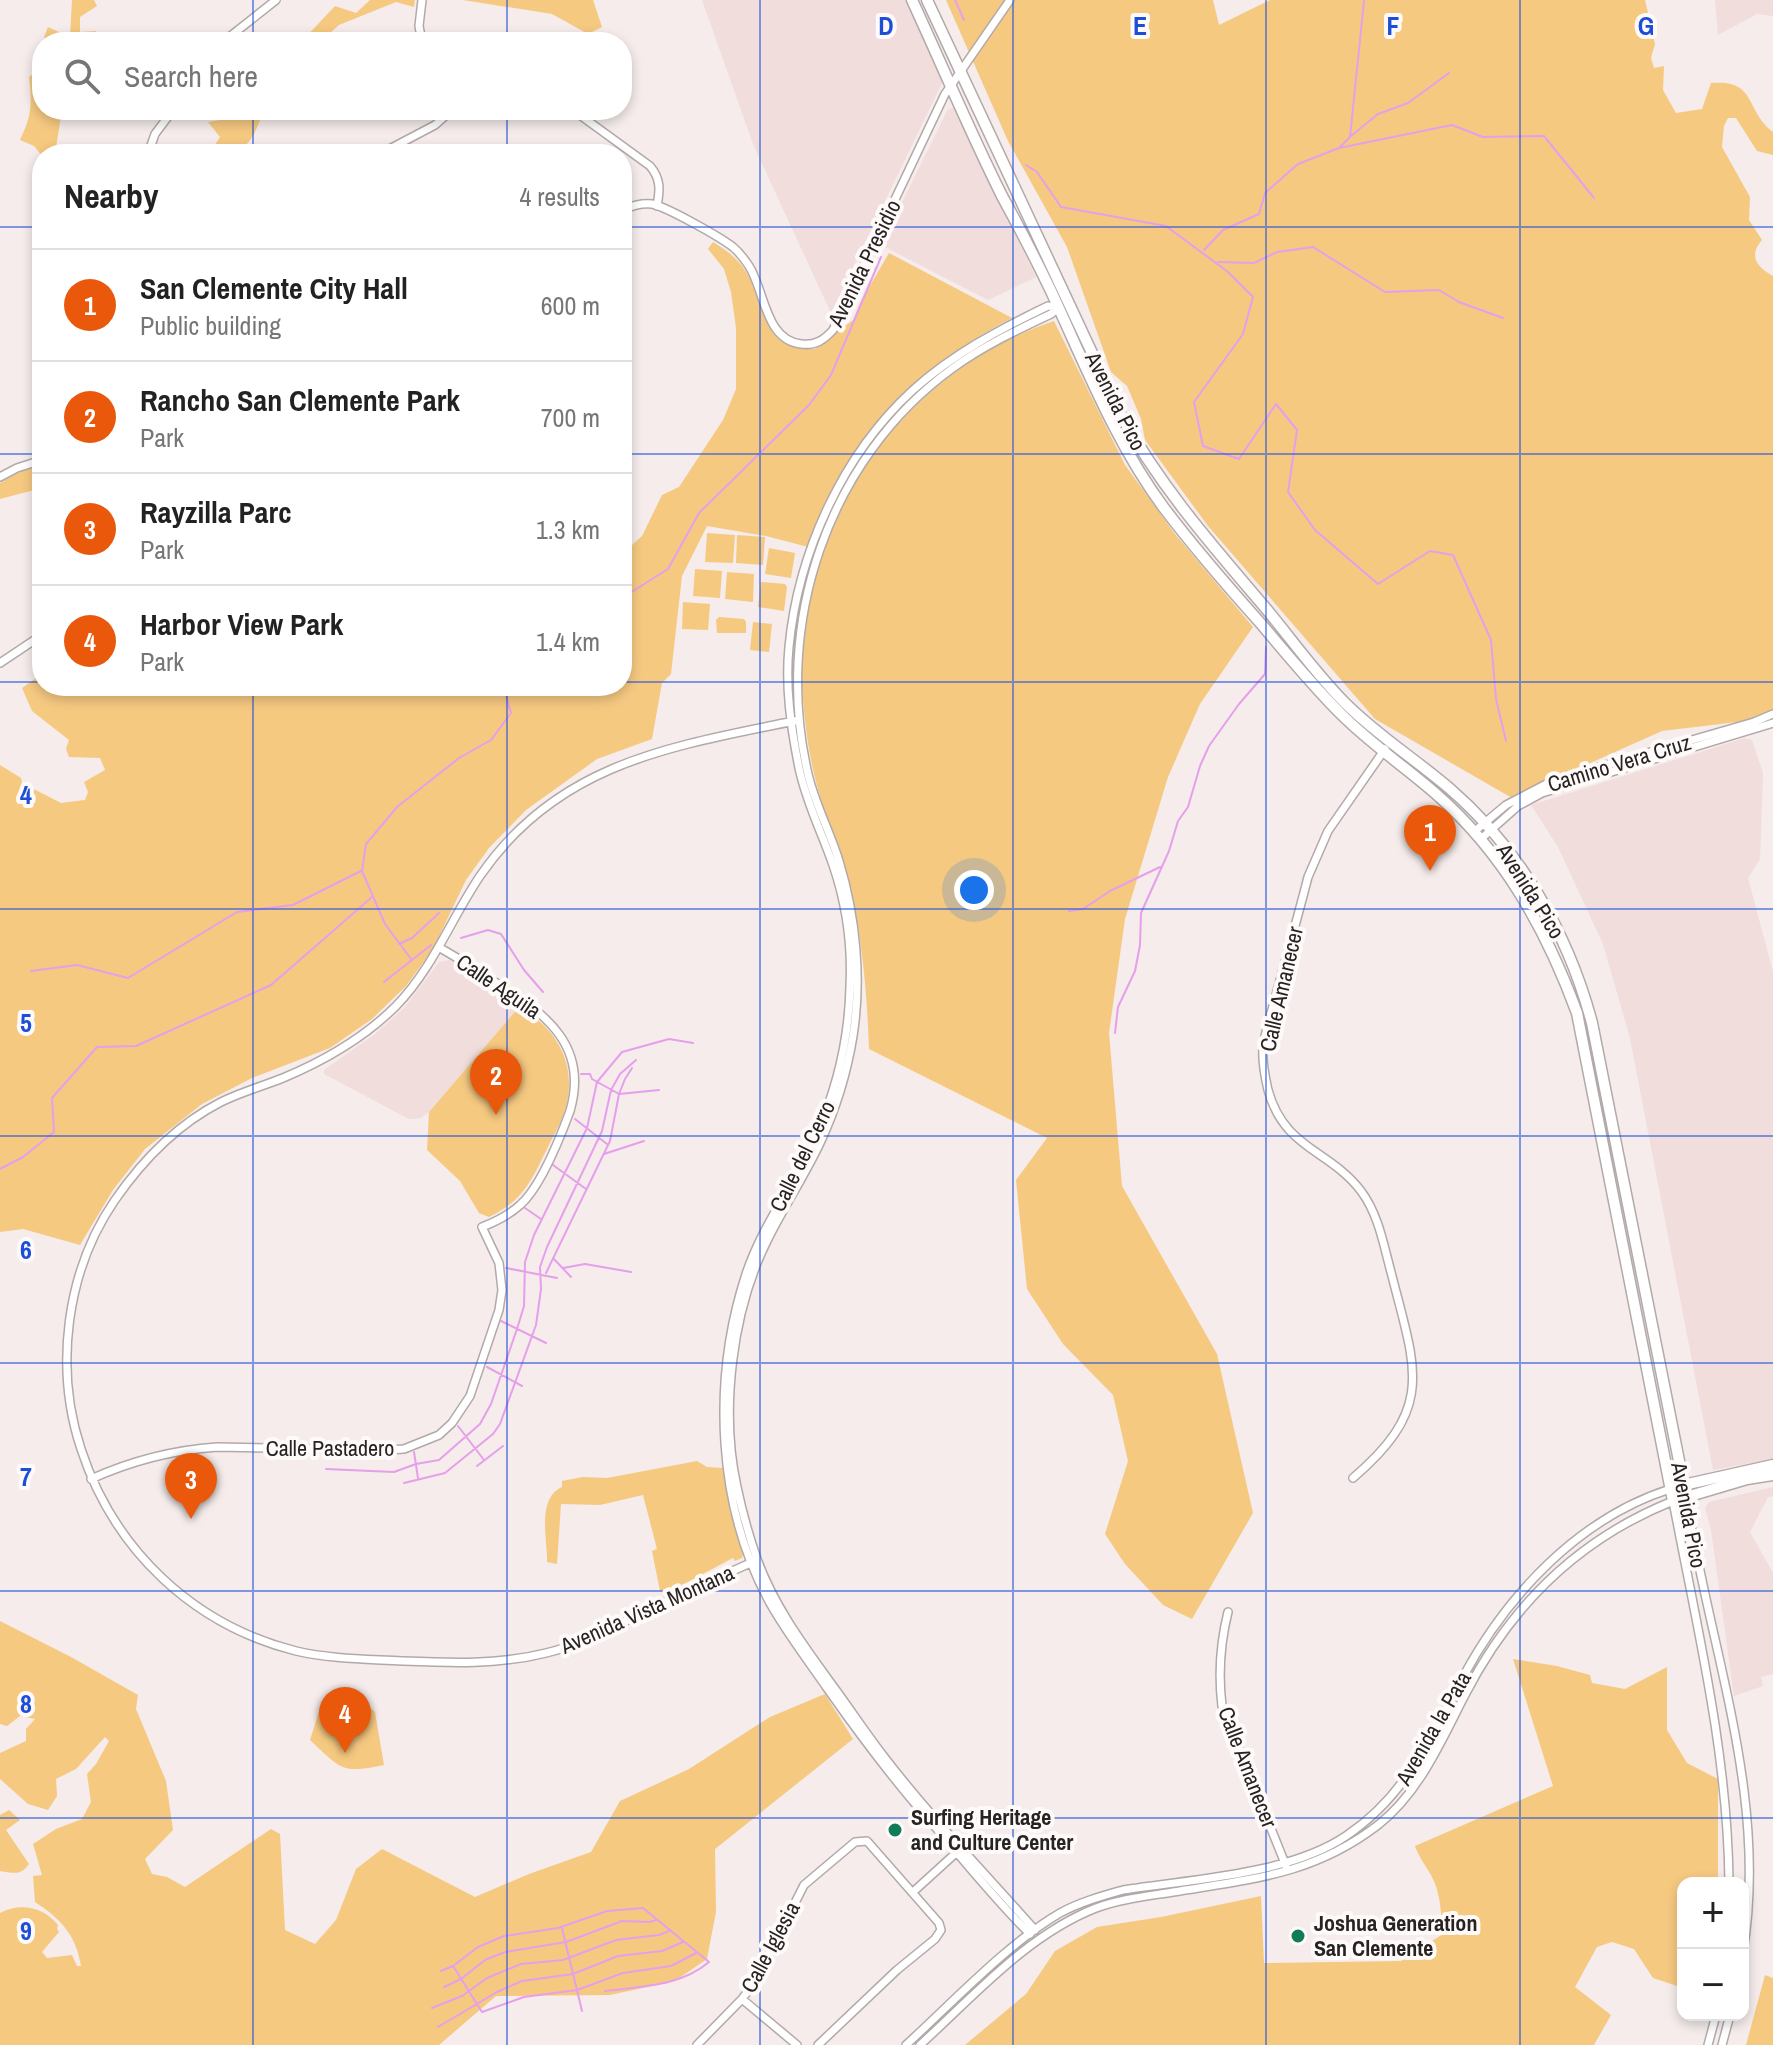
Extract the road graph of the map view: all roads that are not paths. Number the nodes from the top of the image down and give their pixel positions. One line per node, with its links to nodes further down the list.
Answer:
1 (276, 0): 6 (main road)
2 (422, 0): 7 (main road)
3 (912, 0): 9 (highway, Avenida Pico)
4 (927, 0): 8 (highway, Avenida Pico)
5 (1010, 0): 8 (main road, Avenida Presidio)
6 (236, 32)
7 (420, 32)
8 (959, 72): 9 (main road, Avenida Presidio); 17 (highway, Avenida Pico)
9 (951, 83): 18 (highway, Avenida Pico); 20 (main road, Avenida Presidio)
10 (166, 120): 13 (main road)
11 (441, 120): 14 (main road)
12 (587, 120): 15 (main road)
13 (152, 144)
14 (399, 144)
15 (620, 144)
16 (632, 153): 20 (main road)
17 (1018, 196): 18 (highway); 21 (highway, Avenida Pico)
18 (1003, 197): 21 (highway, Avenida Pico)
19 (632, 205): 20 (main road)
20 (657, 206)
21 (1063, 305): 27 (main road, Calle del Cerro); 29 (highway, Avenida Pico); 30 (highway, Avenida Pico)
22 (32, 463): 23 (main road)
23 (0, 477)
24 (32, 642): 25 (main road)
25 (0, 663)
26 (1773, 714): 31 (main road, Camino Vera Cruz)
27 (795, 721): 33 (main road, Avenida Vista Montana); 41 (main road, Calle del Cerro)
28 (1773, 723): 31 (main road, Camino Vera Cruz)
29 (1389, 743): 30 (main road, Calle Amanecer); 31 (highway, Avenida Pico)
30 (1382, 753): 32 (highway, Avenida Pico); 37 (main road, Calle Amanecer)
31 (1488, 825): 32 (main road, Camino Vera Cruz); 39 (highway, Avenida Pico)
32 (1479, 835): 40 (highway, Avenida Pico)
33 (440, 948): 34 (main road, Calle Aguila); 38 (main road, Avenida Vista Montana)
34 (482, 1227): 38 (main road, Calle Pastadero)
35 (1773, 1465): 39 (highway, Avenida la Pata)
36 (1773, 1475): 39 (highway, Avenida la Pata)
37 (1353, 1478)
38 (91, 1479): 41 (main road, Avenida Vista Montana)
39 (1685, 1490): 40 (highway, Avenida la Pata); 50 (main road, Avenida Pico)
40 (1671, 1495): 44 (main road, Avenida la Pata); 45 (main road, Avenida la Pata); 46 (main road, Avenida Pico)
41 (754, 1561): 43 (main road, Calle del Cerro); 48 (main road, Calle del Cerro)
42 (1228, 1612): 44 (main road, Calle Amanecer)
43 (957, 1852): 47 (main road); 48 (main road, Calle del Cerro)
44 (1286, 1863): 45 (main road, Calle Amanecer); 48 (main road, Avenida la Pata)
45 (1288, 1872): 49 (main road, Avenida la Pata)
46 (1729, 1877)
47 (913, 1892): 51 (main road, Calle Iglesia); 56 (main road, Calle Iglesia)
48 (1032, 1932): 49 (main road); 57 (main road, Avenida la Pata)
49 (1045, 1934): 58 (main road, Avenida la Pata)
50 (1743, 1949)
51 (742, 1999): 54 (main road, Calle Iglesia); 55 (main road)
52 (1714, 2021): 59 (main road)
53 (1728, 2021): 60 (main road)
54 (697, 2045)
55 (797, 2045)
56 (818, 2045)
57 (906, 2045)
58 (920, 2045)
59 (1708, 2045)
60 (1722, 2045)

